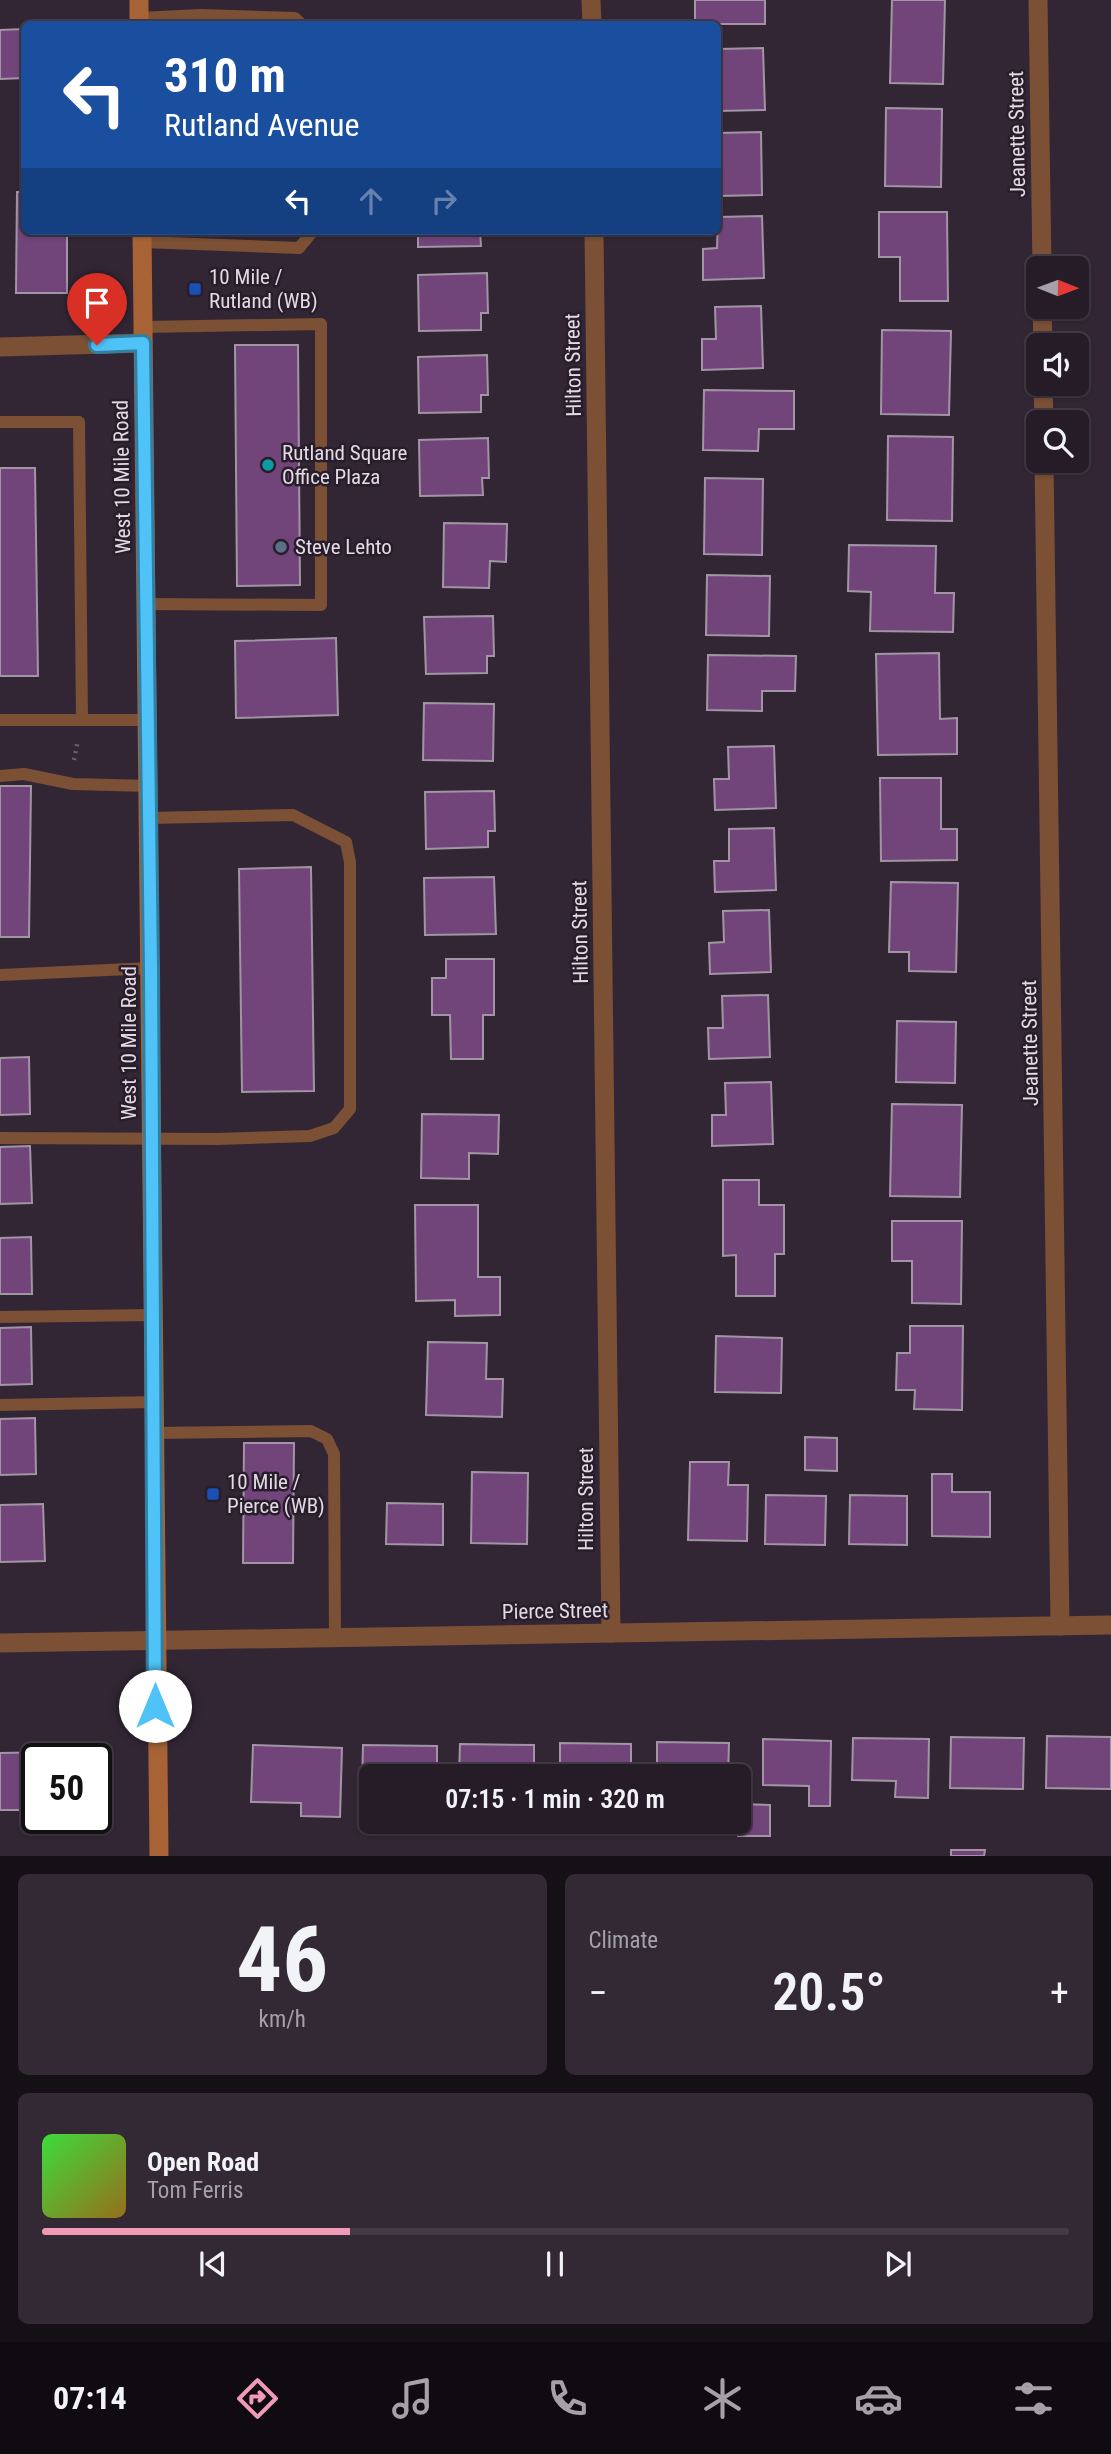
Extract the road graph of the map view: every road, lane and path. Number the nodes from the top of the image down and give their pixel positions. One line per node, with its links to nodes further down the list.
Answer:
1 (591, 0): 5 (street)
2 (1038, 0): 9 (street, Jeanette Street)
3 (139, 14): 4 (lane)
4 (298, 21)
5 (592, 21)
6 (310, 235): 8 (lane)
7 (594, 235): 32 (street, Hilton Street)
8 (142, 237): 10 (main road, West 10 Mile Road)
9 (1042, 256)
10 (143, 335): 11 (street); 14 (main road, West 10 Mile Road); 14 (lane)
11 (0, 347)
12 (0, 422): 16 (lane)
13 (1044, 473): 31 (street, Jeanette Street)
14 (147, 604): 17 (main road, West 10 Mile Road)
15 (0, 720): 16 (lane)
16 (82, 720): 17 (lane)
17 (149, 720): 19 (main road, West 10 Mile Road)
18 (0, 776): 19 (lane)
19 (149, 786): 20 (main road, West 10 Mile Road)
20 (149, 818): 21 (main road, West 10 Mile Road); 24 (lane)
21 (151, 968): 22 (lane); 24 (main road, West 10 Mile Road)
22 (0, 975)
23 (0, 1138): 24 (lane)
24 (152, 1139): 25 (main road, West 10 Mile Road)
25 (153, 1315): 26 (lane); 27 (main road, West 10 Mile Road)
26 (0, 1317)
27 (154, 1402): 28 (lane); 29 (main road, West 10 Mile Road)
28 (0, 1405)
29 (153, 1433): 33 (lane); 34 (main road, West 10 Mile Road)
30 (1111, 1625): 31 (street, Pierce Street)
31 (1060, 1626): 32 (street, Pierce Street)
32 (611, 1633): 33 (street, Pierce Street)
33 (335, 1637): 34 (street, Pierce Street)
34 (155, 1642): 35 (street, Pierce Street); 36 (main road, West 10 Mile Road)
35 (0, 1643)
36 (159, 1856)

